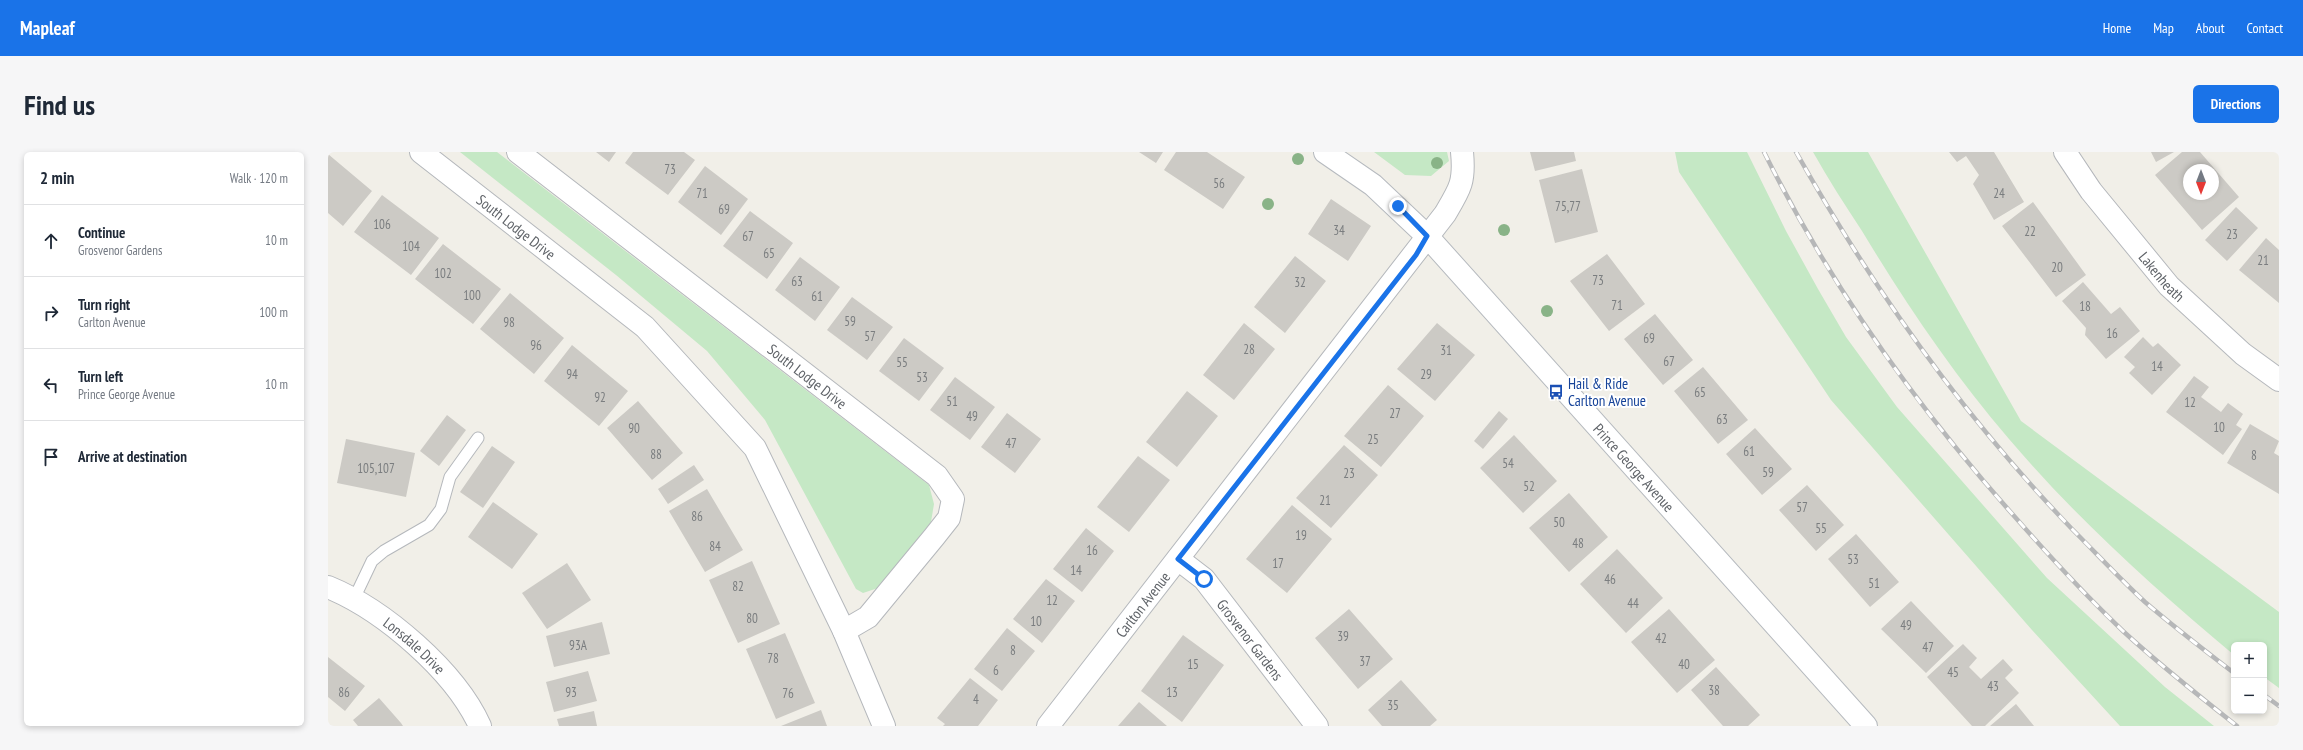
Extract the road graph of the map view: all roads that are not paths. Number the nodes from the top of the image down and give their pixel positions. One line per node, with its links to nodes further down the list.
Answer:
1 (421, 152): 12 (street, South Lodge Drive)
2 (518, 152): 12 (street, South Lodge Drive)
3 (1325, 152): 6 (street, Prince George Avenue)
4 (1462, 152): 6 (street, Carlton Avenue)
5 (2065, 152): 7 (street, Lakenheath)
6 (1427, 236): 9 (street, Carlton Avenue); 17 (street, Prince George Avenue)
7 (2279, 380)
8 (478, 438): 11 (lane)
9 (1178, 559): 15 (street, Carlton Avenue); 16 (street, Grosvenor Gardens)
10 (328, 587): 11 (street, Lonsdale Drive)
11 (353, 600): 13 (street, Lonsdale Drive)
12 (844, 630): 14 (street, South Lodge Drive)
13 (480, 726)
14 (884, 726)
15 (1048, 726)
16 (1317, 726)
17 (1866, 726)

